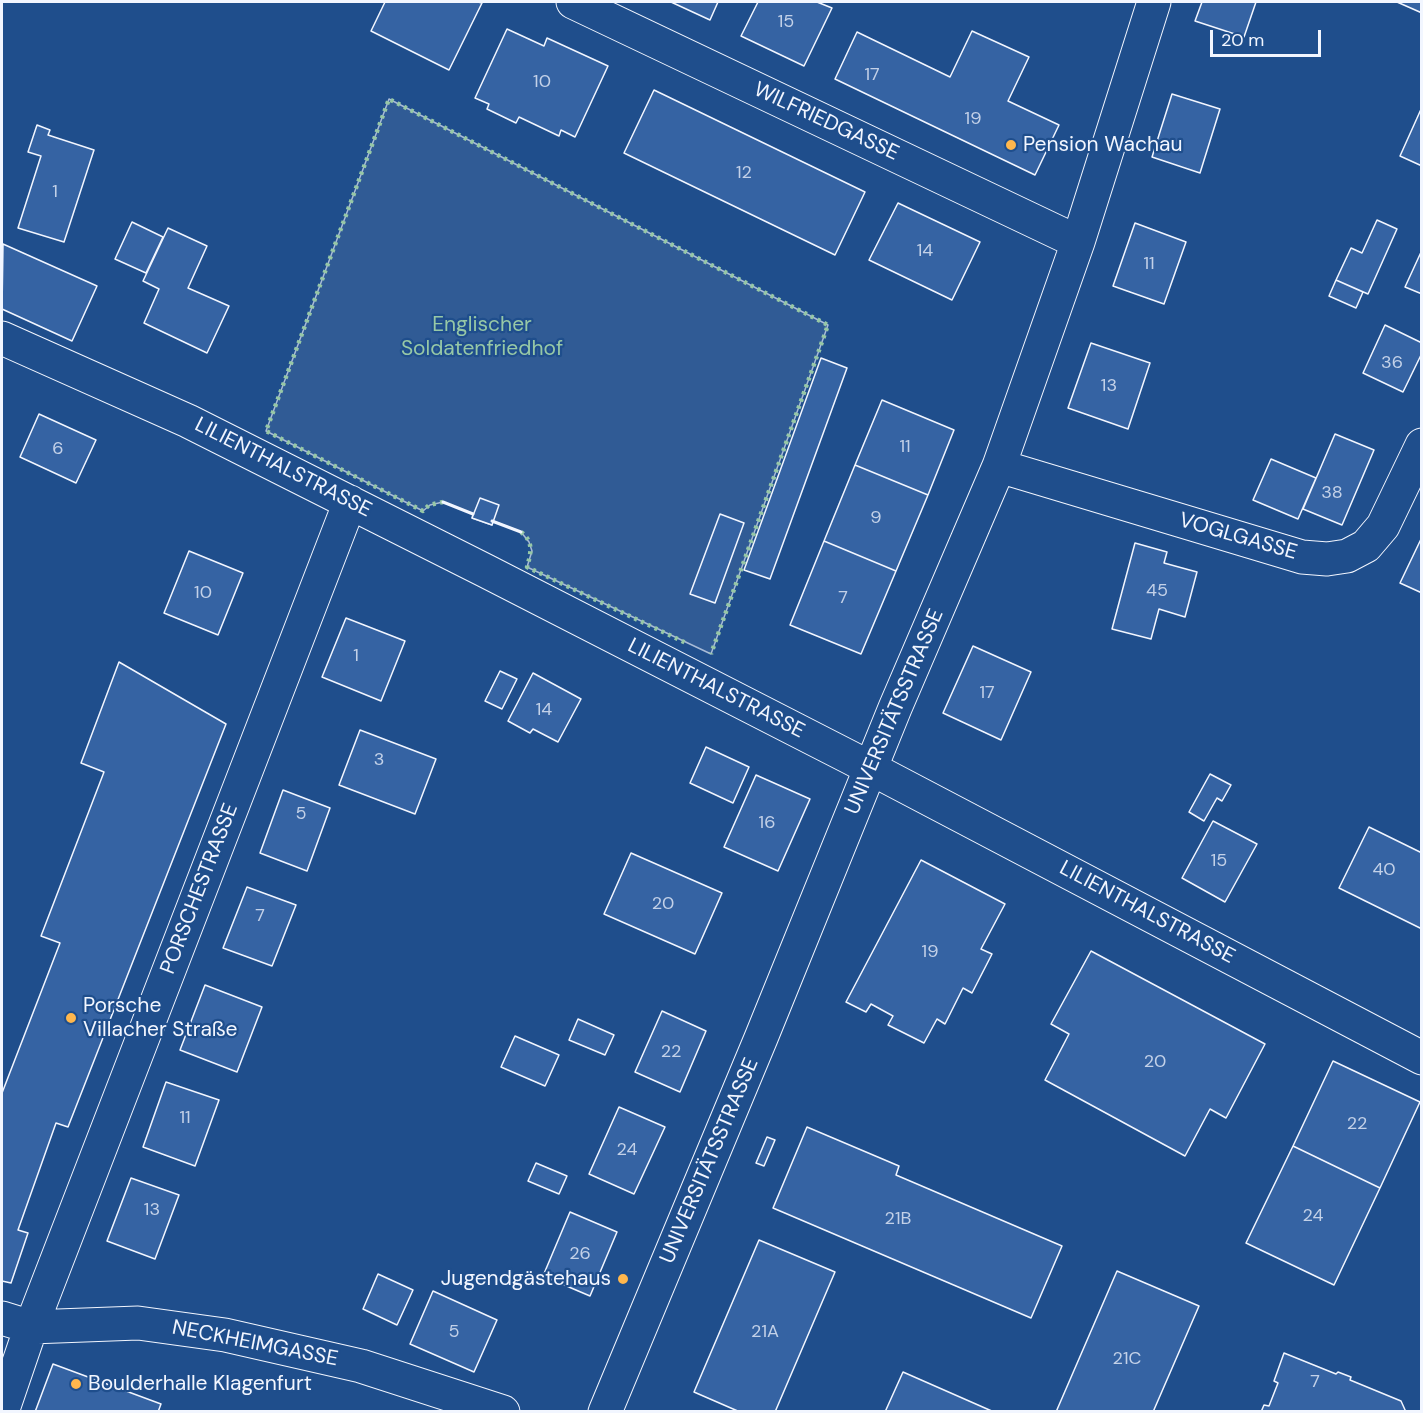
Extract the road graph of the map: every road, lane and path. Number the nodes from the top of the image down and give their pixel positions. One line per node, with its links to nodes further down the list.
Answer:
1 (573, 2): 3 (street, WILFRIEDGASSE)
2 (1154, 2): 3 (street, UNIVERSITÄTSSTRASSE)
3 (1078, 242): 6 (street, UNIVERSITÄTSSTRASSE)
4 (2, 338): 7 (street, LILIENTHALSTRASSE)
5 (1422, 446): 6 (street, VOGLGASSE)
6 (999, 466): 8 (street, UNIVERSITÄTSSTRASSE)
7 (350, 502): 8 (street, LILIENTHALSTRASSE); 10 (street, PORSCHESTRASSE)
8 (870, 768): 9 (street, LILIENTHALSTRASSE); 13 (street, UNIVERSITÄTSSTRASSE)
9 (1422, 1058)
10 (16, 1323): 11 (street, PORSCHESTRASSE); 12 (street, NECKHEIMGASSE)
11 (2, 1412)
12 (503, 1412)
13 (605, 1412)

